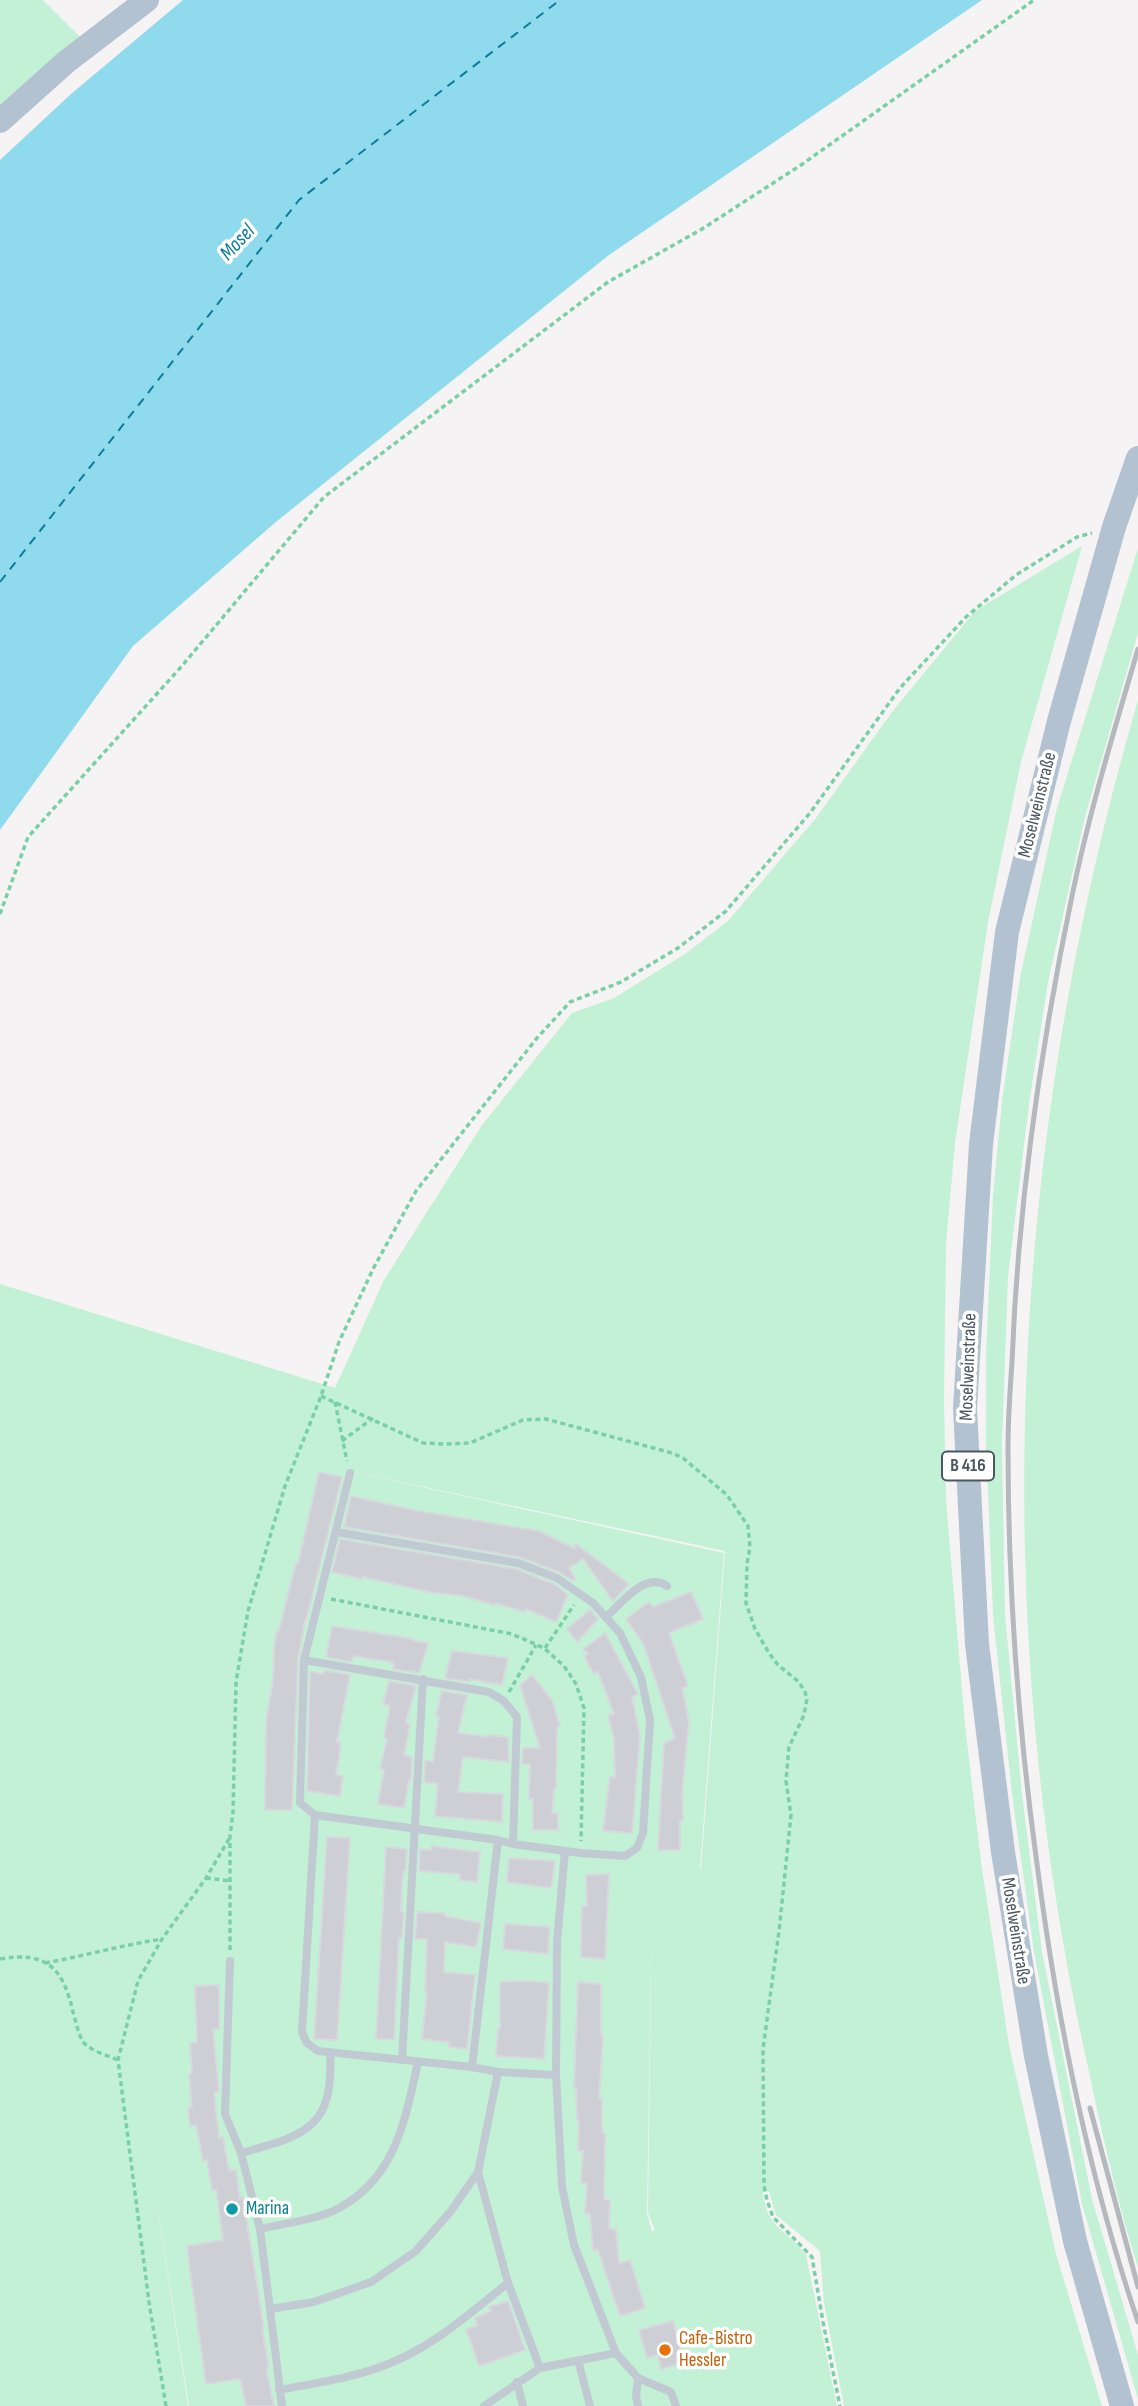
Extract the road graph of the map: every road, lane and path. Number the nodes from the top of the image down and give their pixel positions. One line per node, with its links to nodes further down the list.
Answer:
1 (147, 0): 3 (main road)
2 (1034, 0): 6 (path)
3 (0, 121)
4 (1138, 458): 5 (main road, Moselweinstraße / B 416)
5 (1114, 527): 7 (path); 61 (main road, Moselweinstraße / B 416)
6 (0, 914)
7 (321, 1396): 8 (path); 24 (path)
8 (335, 1402): 9 (path); 10 (path)
9 (373, 1418): 10 (path); 60 (path)
10 (342, 1441): 11 (path)
11 (349, 1473): 12 (lane)
12 (336, 1532): 14 (lane); 15 (lane)
13 (667, 1586): 16 (lane)
14 (582, 1595): 16 (lane); 18 (path)
15 (321, 1597): 17 (path); 19 (lane)
16 (606, 1617): 28 (lane)
17 (536, 1646): 18 (path); 21 (path)
18 (544, 1648): 28 (path)
19 (304, 1660): 20 (lane); 22 (lane)
20 (423, 1679): 21 (lane); 23 (lane)
21 (505, 1701): 26 (lane)
22 (315, 1815): 23 (lane); 35 (lane)
23 (414, 1829): 25 (lane); 37 (lane)
24 (230, 1836): 29 (path); 30 (path)
25 (498, 1840): 26 (lane); 39 (lane)
26 (513, 1844): 27 (lane)
27 (565, 1851): 28 (lane); 41 (lane)
28 (581, 1853)
29 (206, 1878): 30 (path); 31 (path)
30 (231, 1881): 33 (path)
31 (162, 1939): 34 (path); 36 (path)
32 (0, 1959): 34 (path)
33 (230, 1961): 42 (lane)
34 (45, 1963): 36 (path)
35 (330, 2053): 37 (lane); 42 (lane)
36 (118, 2060): 53 (path)
37 (402, 2060): 38 (lane)
38 (418, 2062): 39 (lane); 44 (lane)
39 (472, 2067): 40 (lane)
40 (498, 2072): 41 (lane); 43 (lane)
41 (556, 2075): 47 (lane)
42 (241, 2153): 44 (lane)
43 (478, 2172): 45 (lane); 46 (lane)
44 (260, 2229): 46 (lane)
45 (508, 2283): 49 (lane); 52 (lane)
46 (271, 2309): 52 (lane)
47 (616, 2353): 48 (lane); 50 (lane)
48 (578, 2360): 49 (lane); 57 (lane)
49 (540, 2368): 51 (lane)
50 (638, 2378): 58 (lane); 59 (lane)
51 (517, 2382): 55 (lane); 56 (lane)
52 (279, 2390): 54 (lane)
53 (166, 2406)
54 (282, 2406)
55 (484, 2406)
56 (523, 2406)
57 (590, 2406)
58 (638, 2406)
59 (676, 2406)
60 (840, 2406)
61 (1122, 2406)

